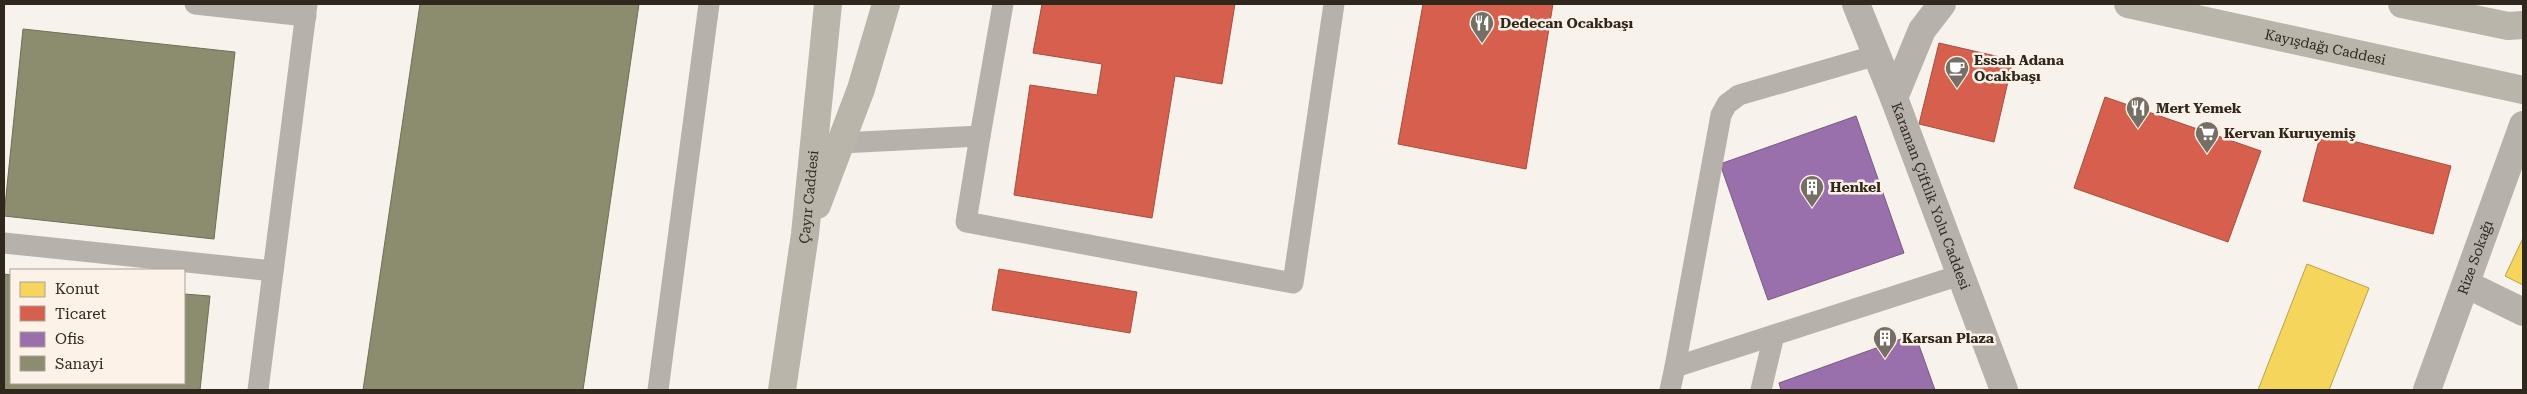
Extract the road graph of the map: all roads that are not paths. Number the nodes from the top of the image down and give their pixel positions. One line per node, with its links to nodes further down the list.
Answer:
1 (195, 4): 11 (lane)
2 (709, 4): 28 (lane)
3 (828, 4): 19 (main road, Çayır Caddesi)
4 (886, 4): 18 (main road)
5 (1003, 4): 17 (lane)
6 (1334, 4): 17 (lane)
7 (1856, 4): 13 (street, Karaman Çiftlik Yolu Caddesi)
8 (1942, 4): 15 (street)
9 (2128, 4): 14 (main road, Kayışdağı Caddesi)
10 (2402, 4): 12 (main road)
11 (307, 10): 21 (lane)
12 (2523, 25)
13 (1877, 55): 15 (street, Karaman Çiftlik Yolu Caddesi); 26 (lane)
14 (2523, 90)
15 (1894, 98): 22 (street, Karaman Çiftlik Yolu Caddesi)
16 (2523, 125): 23 (street, Rize Sokağı)
17 (980, 136): 18 (lane)
18 (841, 143): 19 (main road)
19 (805, 234): 29 (main road, Çayır Caddesi)
20 (4, 243): 21 (lane)
21 (273, 271): 27 (lane)
22 (1960, 275): 25 (lane); 32 (street, Karaman Çiftlik Yolu Caddesi)
23 (2466, 284): 24 (street); 33 (street, Rize Sokağı)
24 (2523, 312)
25 (1774, 335): 26 (lane); 31 (lane)
26 (1675, 367): 30 (lane)
27 (258, 390)
28 (658, 390)
29 (782, 390)
30 (1670, 390)
31 (1761, 390)
32 (2004, 390)
33 (2427, 390)

